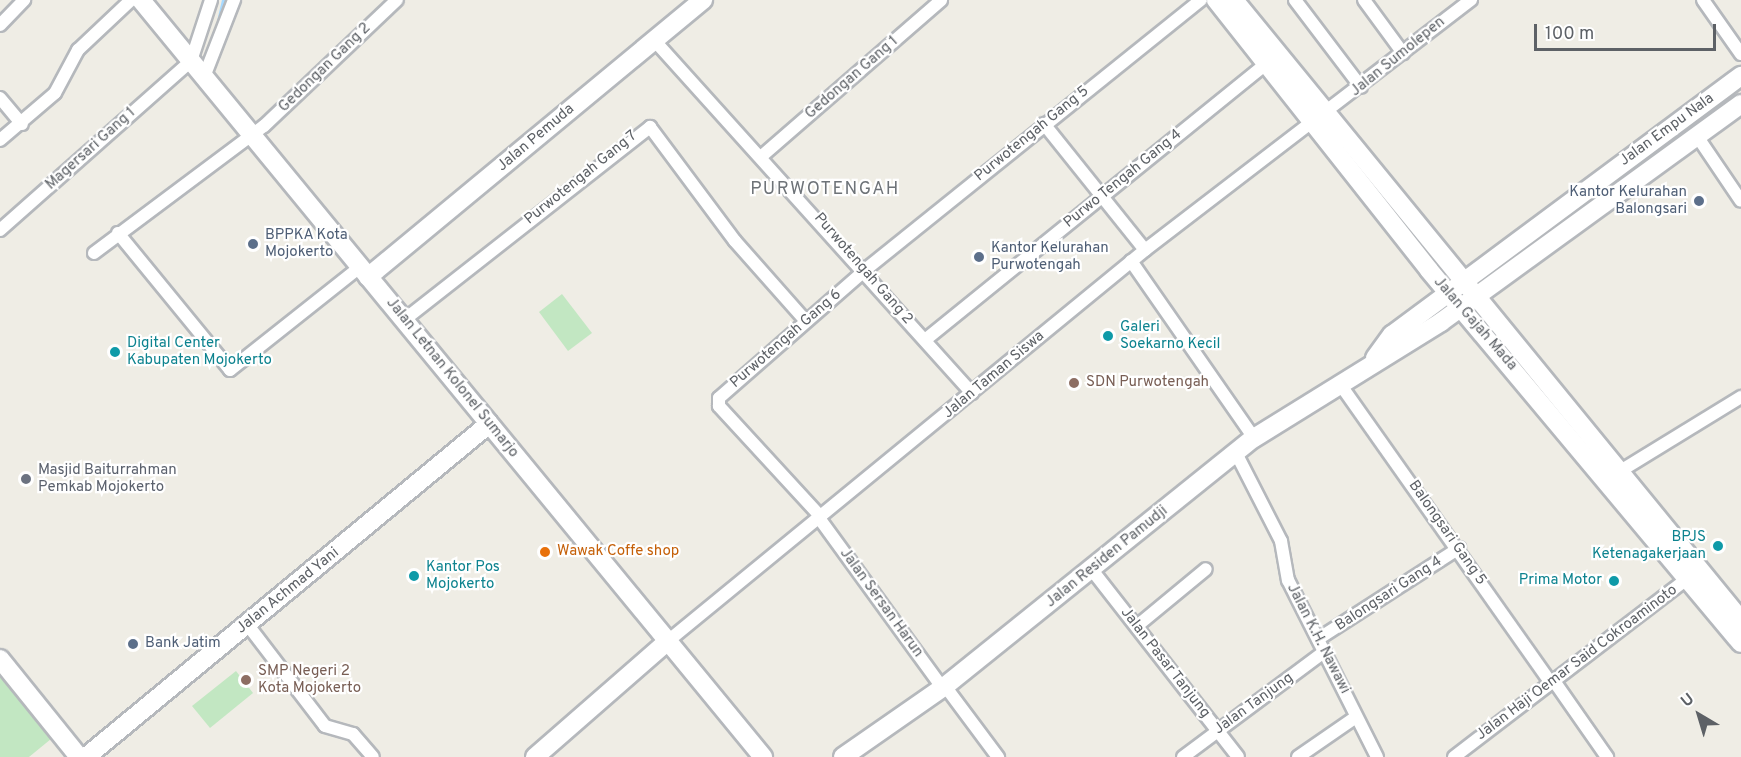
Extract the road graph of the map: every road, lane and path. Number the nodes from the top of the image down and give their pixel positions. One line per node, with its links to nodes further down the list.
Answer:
1 (24, 0): 15 (street)
2 (211, 0): 20 (street)
3 (234, 0): 22 (street)
4 (397, 0): 29 (street, Gedongan Gang 2)
5 (703, 0): 16 (main road, Jalan Pemuda)
6 (941, 0): 32 (street, Gedongan Gang 1)
7 (1201, 0): 28 (street, Purwotengah Gang 5)
8 (1216, 0): 19 (main road, Jalan Gajah Mada)
9 (1234, 0): 26 (main road, Jalan Gajah Mada)
10 (1295, 0): 23 (street)
11 (1364, 0): 17 (street)
12 (1472, 0): 17 (street, Jalan Sumolepen)
13 (1703, 0): 18 (street)
14 (133, 1): 20 (main road, Jalan Letnan Kolonel Sumarjo); 27 (street)
15 (0, 25)
16 (654, 40): 32 (street, Purwotengah Gang 2); 41 (main road, Jalan Pemuda)
17 (1403, 53): 23 (street, Jalan Sumolepen)
18 (1741, 54)
19 (1266, 64): 26 (main road, Jalan Gajah Mada); 33 (street, Purwo Tengah Gang 4)
20 (188, 65): 22 (main road, Jalan Letnan Kolonel Sumarjo); 35 (street, Magersari Gang 1)
21 (1741, 76): 42 (main road, Jalan Empu Nala)
22 (204, 77): 29 (main road, Jalan Letnan Kolonel Sumarjo)
23 (1361, 87): 26 (street, Jalan Sumolepen)
24 (0, 98): 27 (street)
25 (1741, 104): 30 (main road, Jalan Empu Nala)
26 (1318, 119): 37 (street, Jalan Taman Siswa); 42 (main road, Jalan Gajah Mada)
27 (21, 124): 31 (street)
28 (1044, 124): 33 (street); 40 (street, Purwotengah Gang 5)
29 (251, 134): 36 (street, Gedongan Gang 2); 41 (main road, Jalan Letnan Kolonel Sumarjo)
30 (1697, 136): 34 (street); 43 (main road, Jalan Empu Nala)
31 (0, 140)
32 (763, 155): 40 (street, Purwotengah Gang 2)
33 (1102, 196): 37 (street); 46 (street, Purwo Tengah Gang 4)
34 (1741, 201)
35 (0, 230)
36 (118, 233): 38 (street, Gedongan Gang 2); 41 (street)
37 (1145, 250): 39 (street, Jalan Taman Siswa)
38 (94, 253)
39 (1131, 261): 49 (street, Jalan Taman Siswa); 52 (street)
40 (865, 270): 45 (street, Purwotengah Gang 6); 46 (street, Purwotengah Gang 2)
41 (364, 272): 44 (main road, Jalan Letnan Kolonel Sumarjo)
42 (1455, 288): 43 (main road, Jalan Gajah Mada); 47 (main road, Jalan Residen Pamudji)
43 (1468, 304): 47 (main road, Jalan Residen Pamudji); 54 (main road, Jalan Gajah Mada); 59 (main road, Jalan Gajah Mada)
44 (404, 320): 45 (street, Purwotengah Gang 7); 51 (main road, Jalan Letnan Kolonel Sumarjo)
45 (805, 320): 55 (street, Purwotengah Gang 6)
46 (925, 340): 49 (street, Purwotengah Gang 2)
47 (1374, 360): 48 (main road, Jalan Residen Pamudji)
48 (1340, 384): 52 (main road, Jalan Residen Pamudji); 56 (street, Balongsari Gang 5)
49 (972, 393): 55 (street, Jalan Taman Siswa)
50 (1741, 397): 54 (street)
51 (489, 424): 61 (main road, Jalan Achmad Yani); 64 (main road, Jalan Letnan Kolonel Sumarjo)
52 (1254, 438): 53 (main road, Jalan Residen Pamudji)
53 (1236, 453): 58 (main road, Jalan Residen Pamudji); 63 (street, Jalan K.H. Nawawi)
54 (1622, 470): 59 (main road, Jalan Gajah Mada)
55 (820, 518): 64 (street, Jalan Taman Siswa); 69 (street, Jalan Sersan Harun)
56 (1459, 548): 63 (street, Balongsari Gang 4); 68 (street, Balongsari Gang 5)
57 (1206, 569): 62 (street)
58 (1092, 570): 62 (street, Jalan Pasar Tanjung); 69 (main road, Jalan Residen Pamudji)
59 (1694, 574): 60 (main road, Jalan Gajah Mada); 65 (main road, Jalan Gajah Mada); 68 (street, Jalan Haji Oemar Said Cokroaminoto)
60 (1741, 620)
61 (247, 624): 72 (main road, Jalan Achmad Yani); 74 (street)
62 (1137, 626): 71 (street, Jalan Pasar Tanjung)
63 (1318, 639): 66 (street, Jalan K.H. Nawawi)
64 (668, 641): 75 (main road); 76 (main road, Jalan Letnan Kolonel Sumarjo)
65 (1741, 643)
66 (1325, 651): 70 (street, Jalan K.H. Nawawi); 71 (street, Jalan Tanjung)
67 (0, 659): 73 (main road)
68 (1552, 682): 83 (street, Jalan Haji Oemar Said Cokroaminoto); 84 (street, Balongsari Gang 5)
69 (943, 686): 77 (main road, Jalan Residen Pamudji); 78 (street, Jalan Sersan Harun)
70 (1356, 717): 81 (street); 82 (street, Jalan K.H. Nawawi)
71 (1217, 730): 79 (street, Jalan Tanjung); 80 (street, Jalan Pasar Tanjung)
72 (98, 753)
73 (79, 757)
74 (373, 757)
75 (535, 757)
76 (763, 757)
77 (843, 757)
78 (998, 757)
79 (1183, 757)
80 (1238, 757)
81 (1298, 757)
82 (1377, 757)
83 (1454, 757)
84 (1606, 757)

